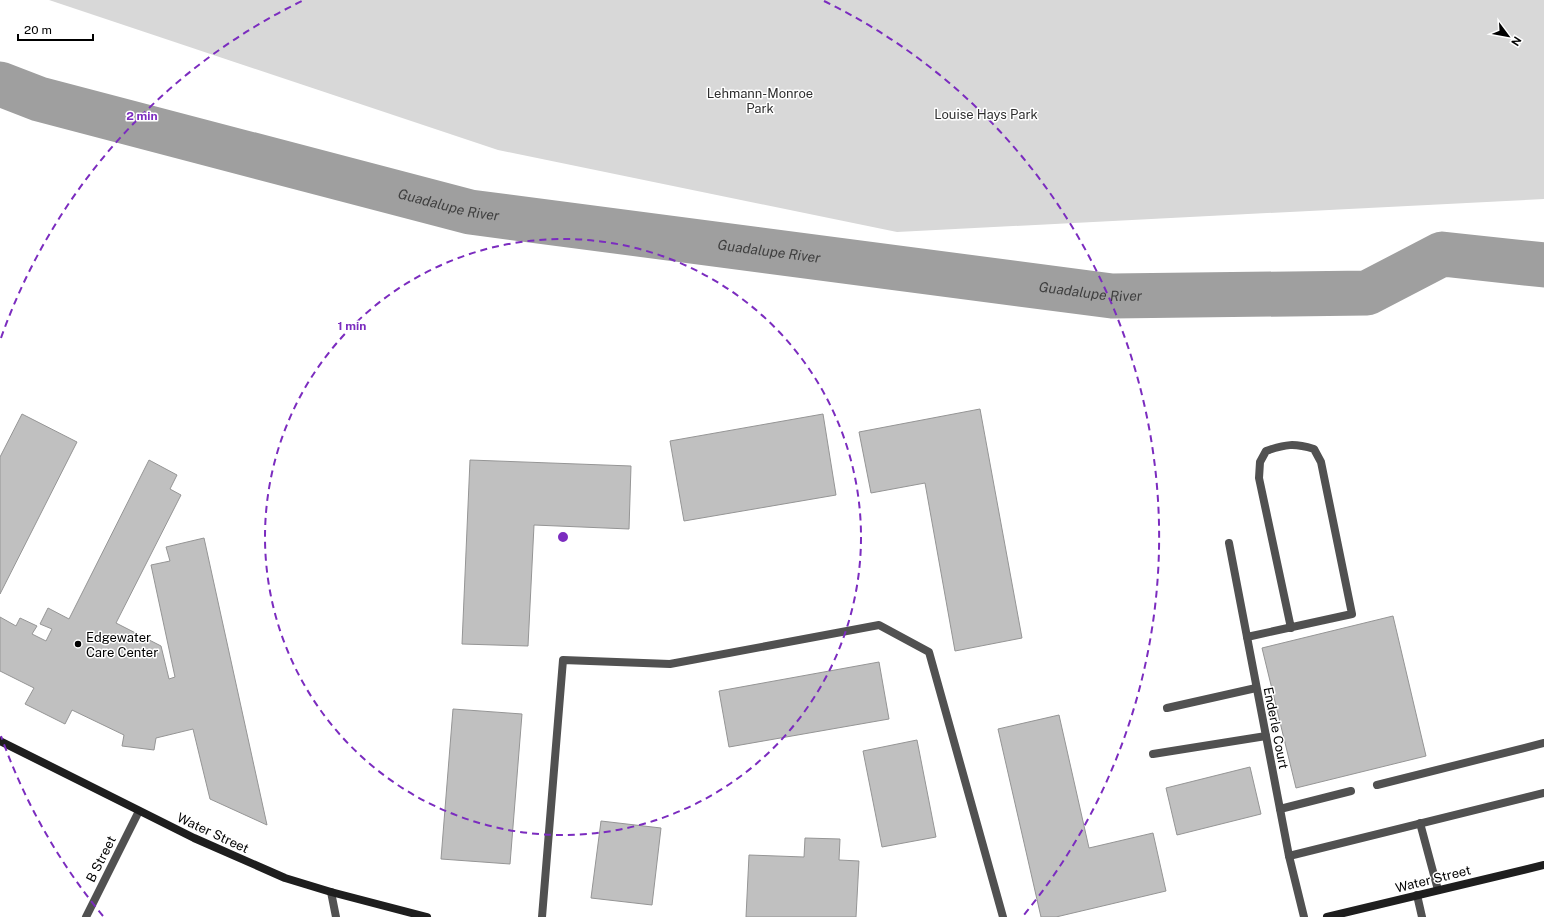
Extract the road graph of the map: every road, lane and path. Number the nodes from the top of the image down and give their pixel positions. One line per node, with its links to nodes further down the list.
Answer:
1 (1229, 543): 3 (street, Enderle Court)
2 (1292, 628): 2 (street); 3 (street)
3 (1247, 637): 4 (street, Enderle Court)
4 (1256, 688): 5 (street); 6 (street, Enderle Court)
5 (1167, 708)
6 (1266, 736): 9 (street); 13 (street, Enderle Court)
7 (0, 742): 14 (street, Water Street)
8 (1544, 743): 10 (street)
9 (1153, 754)
10 (1377, 785)
11 (1351, 791): 13 (street)
12 (1544, 793): 15 (street)
13 (1280, 809): 16 (street, Enderle Court)
14 (139, 811): 19 (street, Water Street); 22 (street, B Street)
15 (1420, 823): 16 (street); 18 (street)
16 (1289, 856): 27 (street, Enderle Court)
17 (1544, 865): 18 (street, Water Street)
18 (1438, 890): 20 (street, Water Street)
19 (331, 892): 23 (street); 24 (street, Water Street)
20 (1417, 895): 21 (street, Water Street); 29 (street)
21 (1356, 914): 28 (street, Water Street)
22 (86, 917)
23 (336, 917)
24 (427, 917)
25 (542, 917): 26 (street)
26 (1002, 917)
27 (1304, 917)
28 (1327, 917)
29 (1422, 917)

